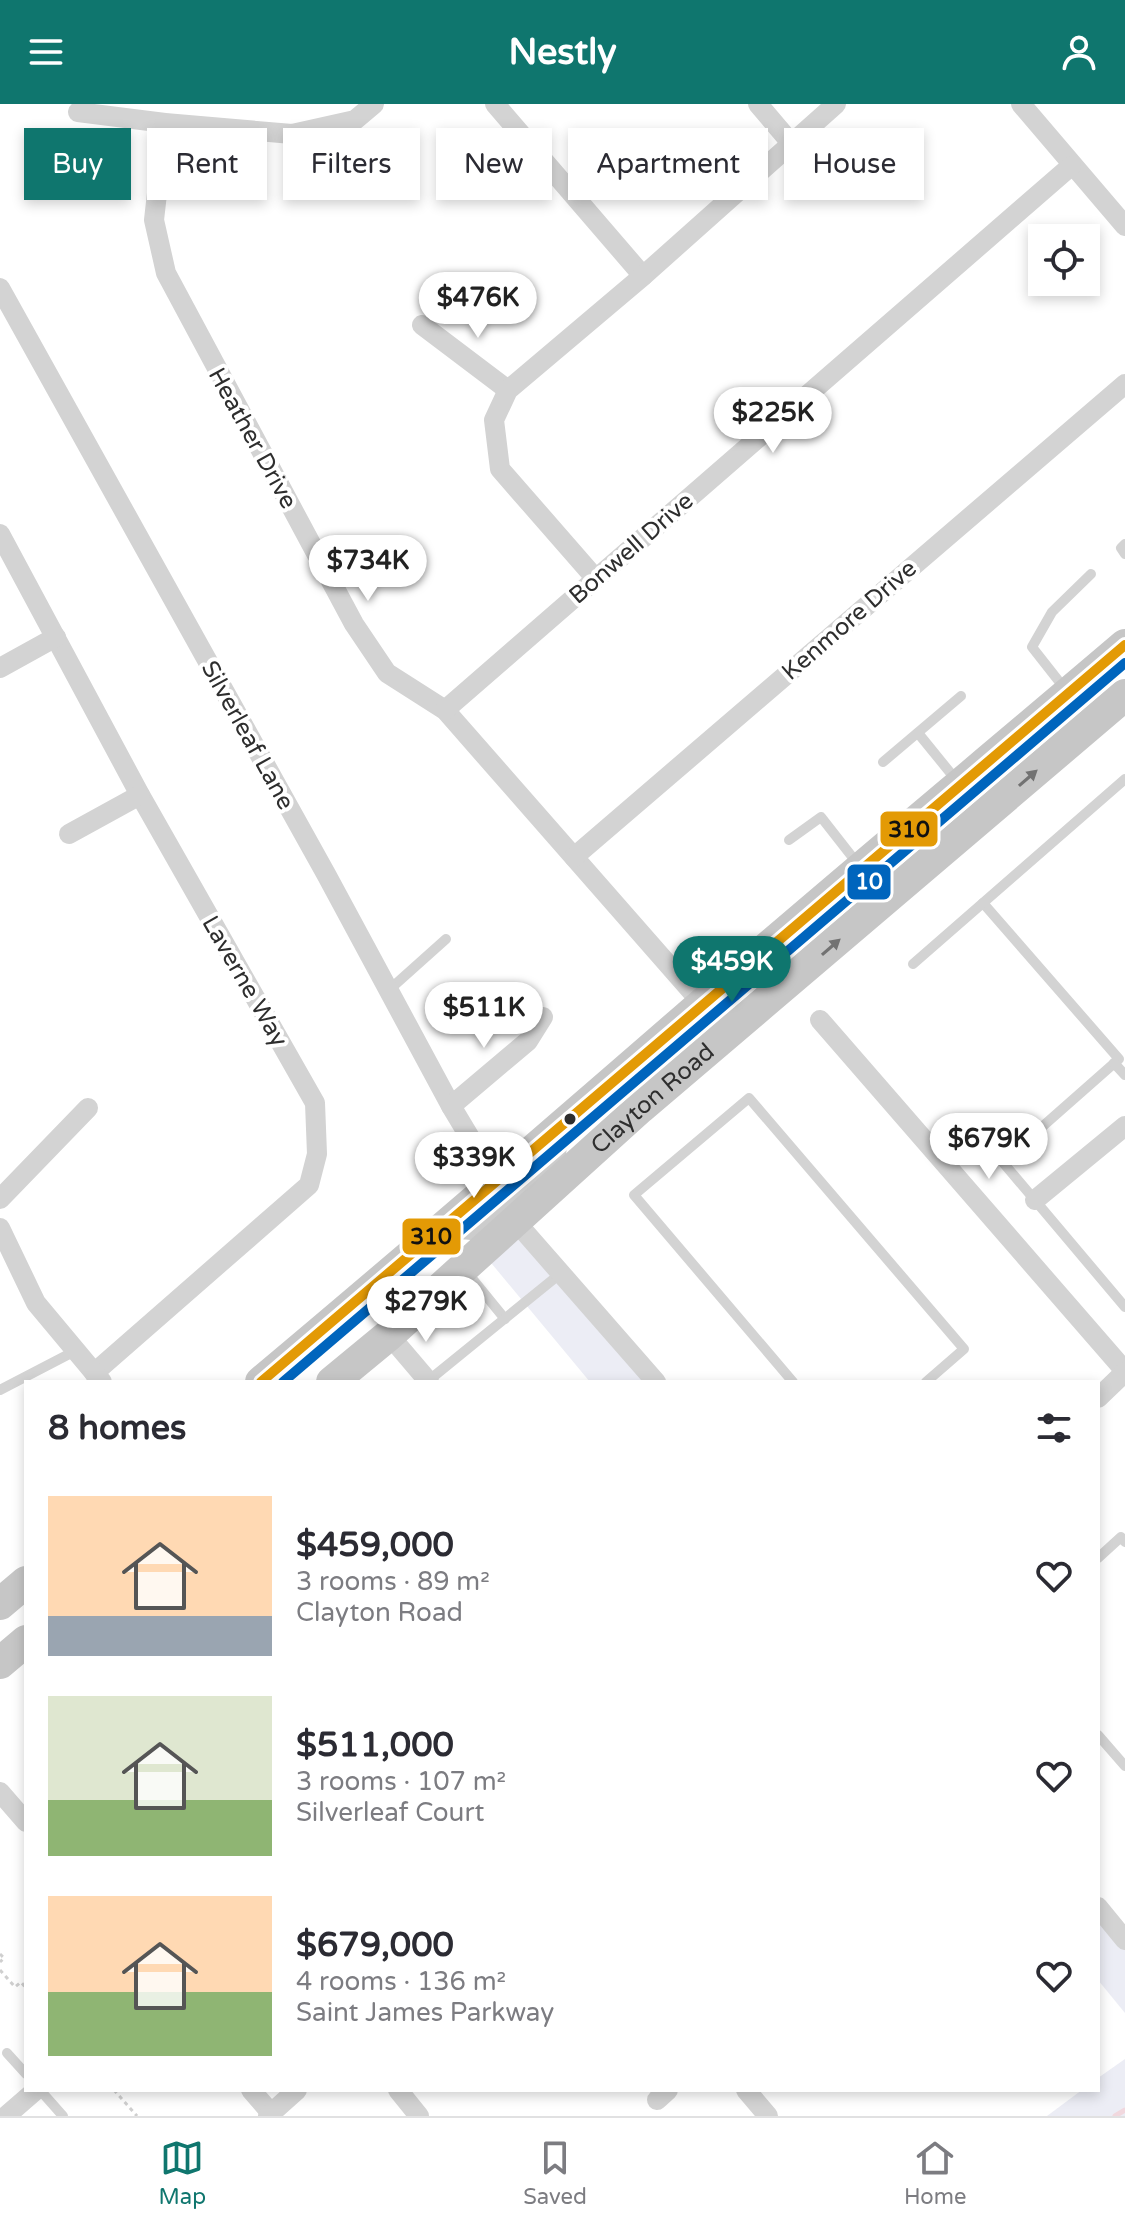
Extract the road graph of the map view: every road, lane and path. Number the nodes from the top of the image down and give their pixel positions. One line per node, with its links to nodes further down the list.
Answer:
1 (374, 104): 7 (street)
2 (495, 104): 13 (street)
3 (758, 104): 9 (street)
4 (836, 104): 8 (street)
5 (1021, 104): 11 (street)
6 (78, 112): 7 (street)
7 (165, 123): 29 (street, Heather Drive)
8 (808, 128)
9 (784, 135)
10 (784, 149): 13 (street)
11 (1071, 166): 12 (street); 22 (street, Bonwell Drive)
12 (1125, 226)
13 (643, 276): 17 (street)
14 (0, 288): 42 (street, Silverleaf Lane)
15 (422, 325): 17 (street)
16 (1125, 384): 37 (street, Kenmore Drive)
17 (508, 390): 22 (street)
18 (0, 534): 23 (street, Laverne Way)
19 (1125, 544): 20 (lane)
20 (1125, 554)
21 (1091, 574): 26 (lane)
22 (596, 579): 29 (street, Bonwell Drive)
23 (56, 637): 25 (street); 34 (street, Laverne Way)
24 (1125, 645): 26 (main road, Clayton Road)
25 (0, 668)
26 (1069, 693): 33 (main road, Clayton Road)
27 (1125, 695): 46 (main road, Clayton Road, one-way to 27)
28 (961, 696): 30 (lane)
29 (445, 710): 37 (street, Heather Drive)
30 (918, 733): 31 (lane); 33 (lane)
31 (883, 762)
32 (1125, 779): 39 (lane)
33 (960, 785): 38 (main road, Clayton Road)
34 (140, 795): 35 (street); 68 (street, Laverne Way)
35 (69, 834)
36 (789, 840): 38 (lane)
37 (574, 857): 43 (street, Heather Drive)
38 (862, 868): 43 (main road, Clayton Road)
39 (983, 903): 41 (lane); 47 (lane)
40 (446, 939): 42 (lane)
41 (913, 964)
42 (389, 990): 49 (street, Silverleaf Lane)
43 (702, 1004): 46 (street, Heather Drive); 51 (main road, Clayton Road)
44 (543, 1017): 49 (street)
45 (820, 1020): 67 (street)
46 (729, 1034): 58 (main road, Clayton Road)
47 (1114, 1063): 48 (lane); 54 (lane)
48 (1125, 1075)
49 (451, 1106): 55 (street, Silverleaf Lane)
50 (88, 1108): 56 (street)
51 (563, 1124): 55 (main road, Clayton Road); 58 (main road)
52 (1125, 1126): 57 (street)
53 (974, 1128): 57 (lane)
54 (1026, 1141)
55 (496, 1181): 60 (main road, Clayton Road)
56 (0, 1199)
57 (1035, 1200): 63 (lane)
58 (516, 1222): 60 (main road); 61 (main road, Clayton Road); 62 (street)
59 (0, 1228): 66 (street)
60 (437, 1236): 69 (main road, Clayton Road)
61 (463, 1268): 64 (lane); 65 (main road, Clayton Road)
62 (561, 1273): 64 (lane); 73 (street)
63 (1125, 1307)
64 (505, 1319): 72 (lane)
65 (389, 1335): 70 (main road, Clayton Road); 71 (street)
66 (75, 1351): 68 (street); 76 (lane)
67 (1125, 1372): 77 (street)
68 (98, 1378)
69 (263, 1380)
70 (334, 1380)
71 (427, 1380)
72 (431, 1380)
73 (654, 1380)
74 (791, 1380): 75 (lane)
75 (928, 1380)
76 (0, 1390)
77 (1100, 1396)
78 (1125, 1542): 79 (lane)
79 (1100, 1556)
80 (24, 1584): 81 (main road)
81 (0, 1604)
82 (24, 1643): 83 (main road)
83 (0, 1663)
84 (1100, 1737): 85 (lane)
85 (1125, 1766)
86 (0, 1792): 87 (street)
87 (24, 1820)
88 (1100, 1909): 89 (street)
89 (1125, 1940)
90 (0, 1954): 91 (path)
91 (0, 1962)
92 (0, 1970): 93 (path)
93 (5, 1976): 94 (path); 95 (path)
94 (0, 1981)
95 (24, 1986)
96 (7, 2053): 97 (lane)
97 (24, 2072)
98 (36, 2092): 106 (street)
99 (40, 2092): 107 (lane)
100 (116, 2092): 108 (path)
101 (252, 2092): 105 (street)
102 (295, 2092): 105 (street)
103 (400, 2092): 109 (street)
104 (748, 2092): 110 (street)
105 (269, 2115)
106 (6, 2116)
107 (63, 2116)
108 (137, 2116)
109 (419, 2116)
110 (768, 2116)

